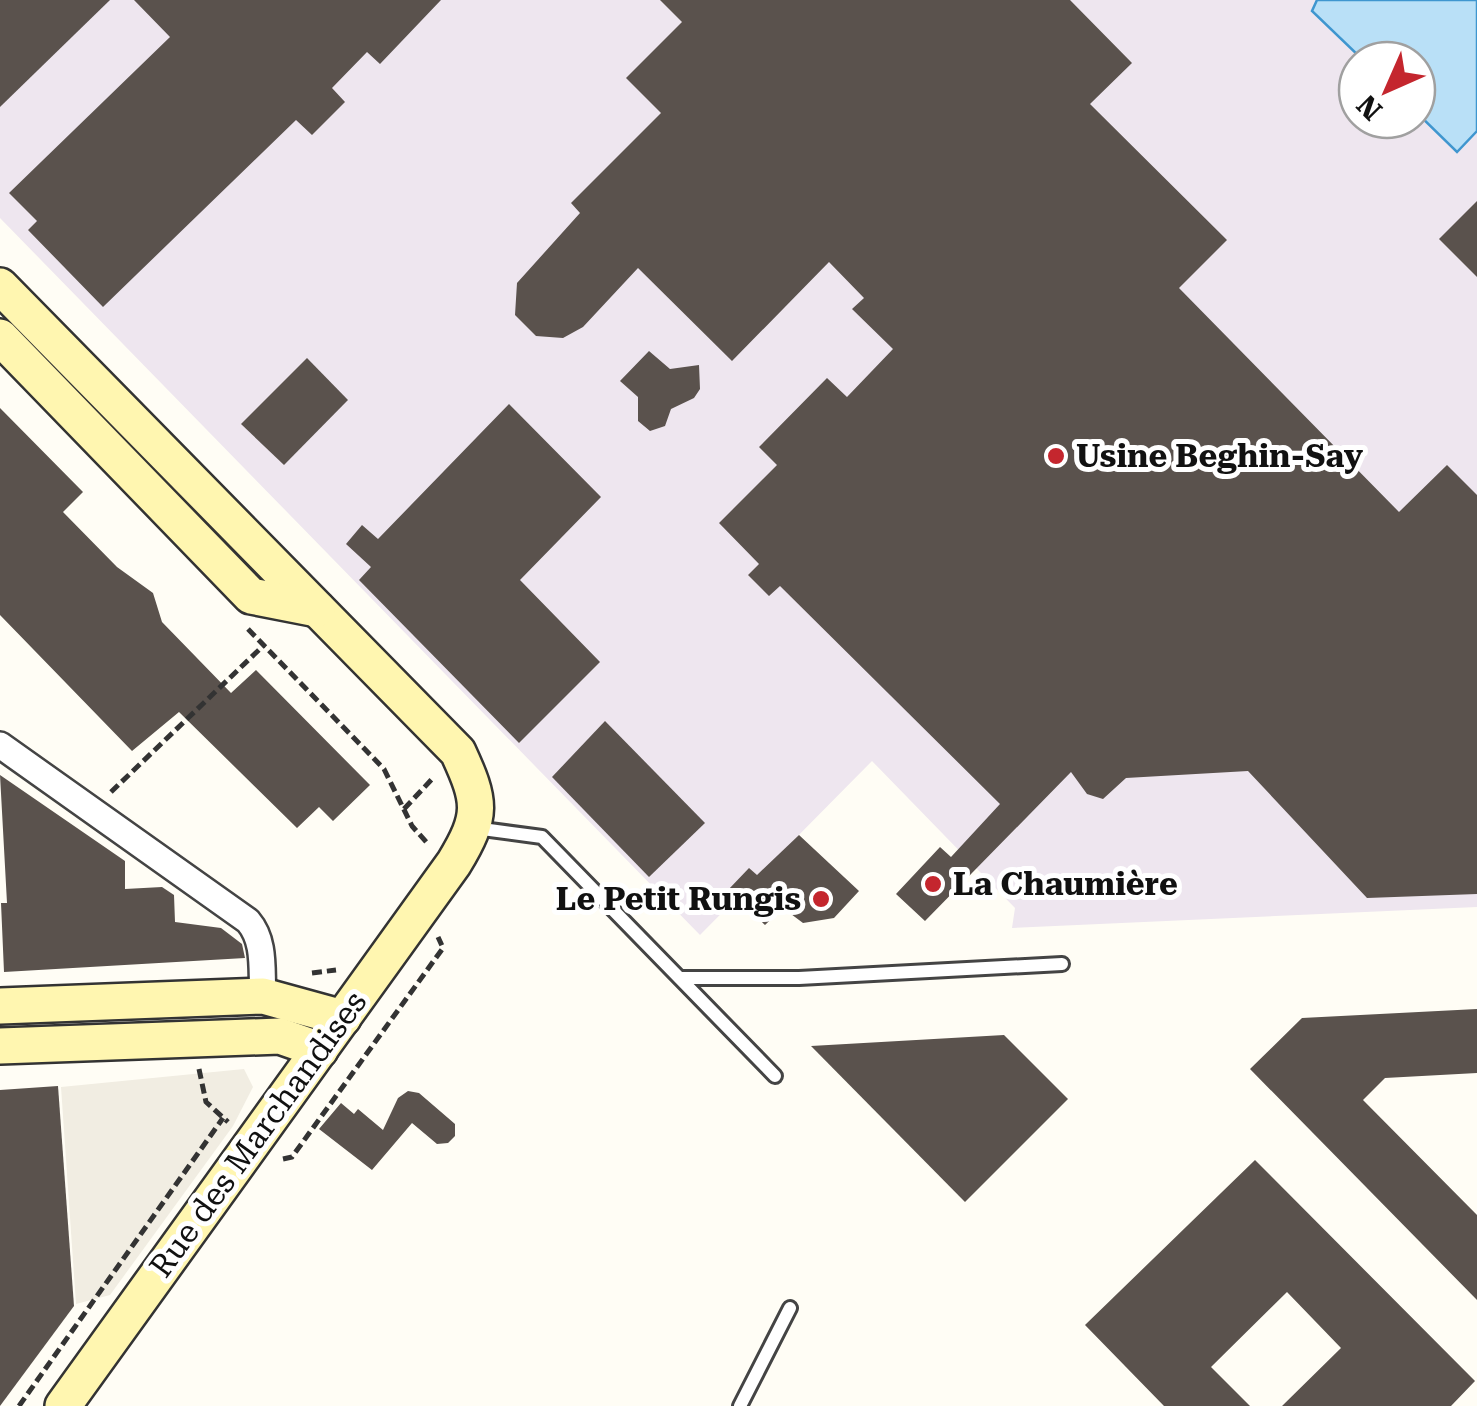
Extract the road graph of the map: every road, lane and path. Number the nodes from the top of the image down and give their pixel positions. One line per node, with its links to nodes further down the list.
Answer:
1 (0, 286): 3 (street)
2 (0, 337): 3 (street)
3 (317, 609): 8 (street)
4 (237, 618): 5 (path)
5 (264, 645): 7 (path); 9 (path)
6 (0, 745): 7 (street)
7 (91, 810): 13 (street)
8 (476, 828): 9 (street, Rue des Marchandises); 12 (lane)
9 (438, 857): 15 (street, Rue des Marchandises)
10 (348, 954): 13 (path)
11 (1062, 964): 12 (lane)
12 (682, 978): 18 (lane)
13 (262, 986): 14 (street); 15 (street)
14 (0, 1006)
15 (343, 1018): 17 (street, Rue des Marchandises)
16 (1, 1041): 17 (street)
17 (320, 1050): 22 (street, Rue des Marchandises)
18 (776, 1076)
19 (222, 1118): 21 (path)
20 (790, 1308): 23 (lane)
21 (19, 1406)
22 (63, 1406)
23 (740, 1406)

